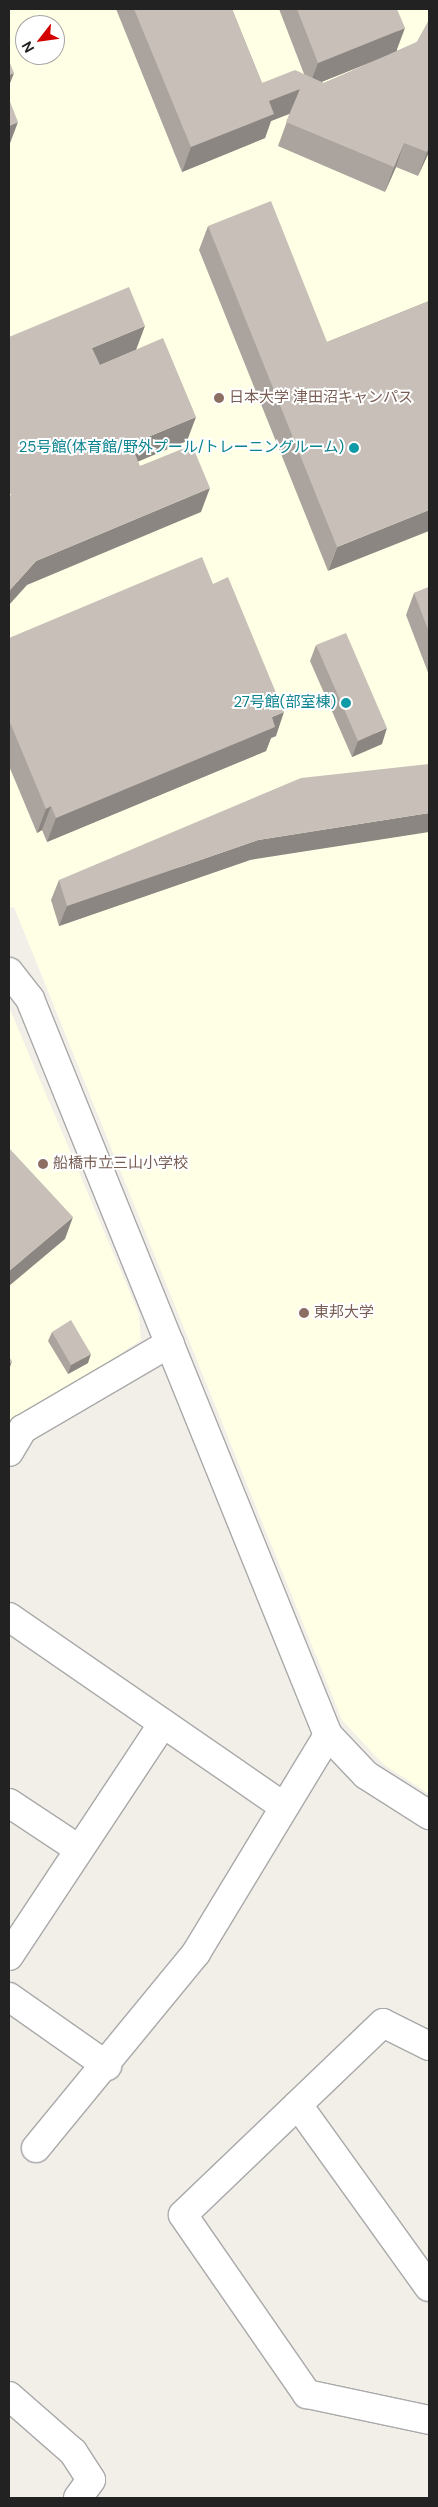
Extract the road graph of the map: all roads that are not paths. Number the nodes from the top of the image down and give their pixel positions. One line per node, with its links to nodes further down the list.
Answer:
1 (9, 972): 2 (street)
2 (170, 1343): 3 (street); 6 (street)
3 (9, 1452)
4 (9, 1616): 5 (street)
5 (164, 1723): 8 (street); 10 (street)
6 (328, 1734): 8 (street); 9 (street)
7 (9, 1803): 10 (street)
8 (282, 1805): 14 (street)
9 (429, 1815)
10 (77, 1848): 11 (street)
11 (9, 1956)
12 (9, 1997): 14 (street)
13 (429, 2046): 15 (street)
14 (107, 2066): 16 (street)
15 (298, 2106): 17 (street); 19 (street)
16 (36, 2148)
17 (429, 2287)
18 (9, 2396): 20 (street)
19 (429, 2420)
20 (78, 2498)

